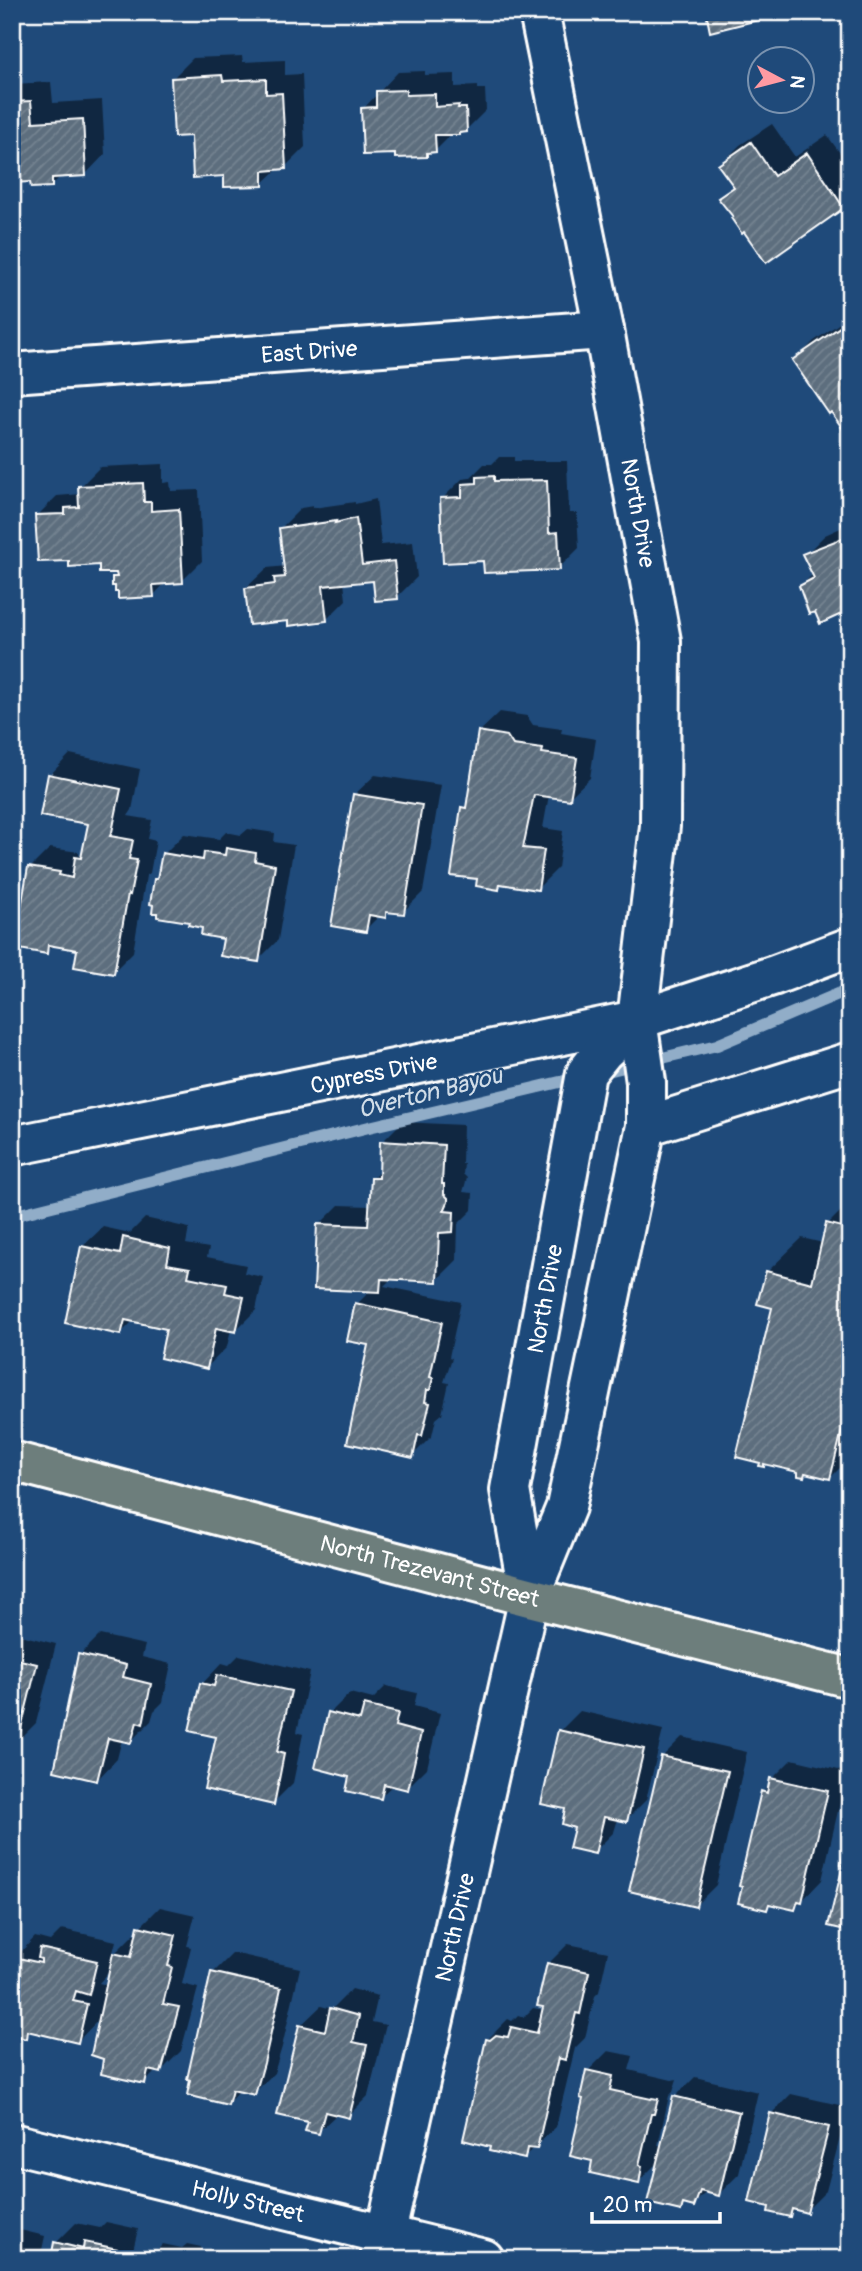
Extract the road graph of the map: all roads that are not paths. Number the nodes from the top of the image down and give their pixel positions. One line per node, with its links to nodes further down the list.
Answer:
1 (539, 12): 2 (street, North Drive)
2 (604, 330): 3 (street, East Drive); 5 (street, North Drive)
3 (12, 373)
4 (850, 947): 5 (street, Cypress Drive)
5 (638, 1031): 7 (street, North Drive); 8 (street, Cypress Drive); 10 (street, North Drive)
6 (850, 1062): 7 (street)
7 (646, 1126): 10 (street, North Drive)
8 (12, 1146)
9 (12, 1461): 10 (main road, North Trezevant Street)
10 (529, 1597): 11 (main road, North Trezevant Street); 13 (street, North Drive)
11 (850, 1678)
12 (12, 2143): 13 (street, Holly Street)
13 (382, 2247): 14 (street, Holly Street)
14 (484, 2259)

